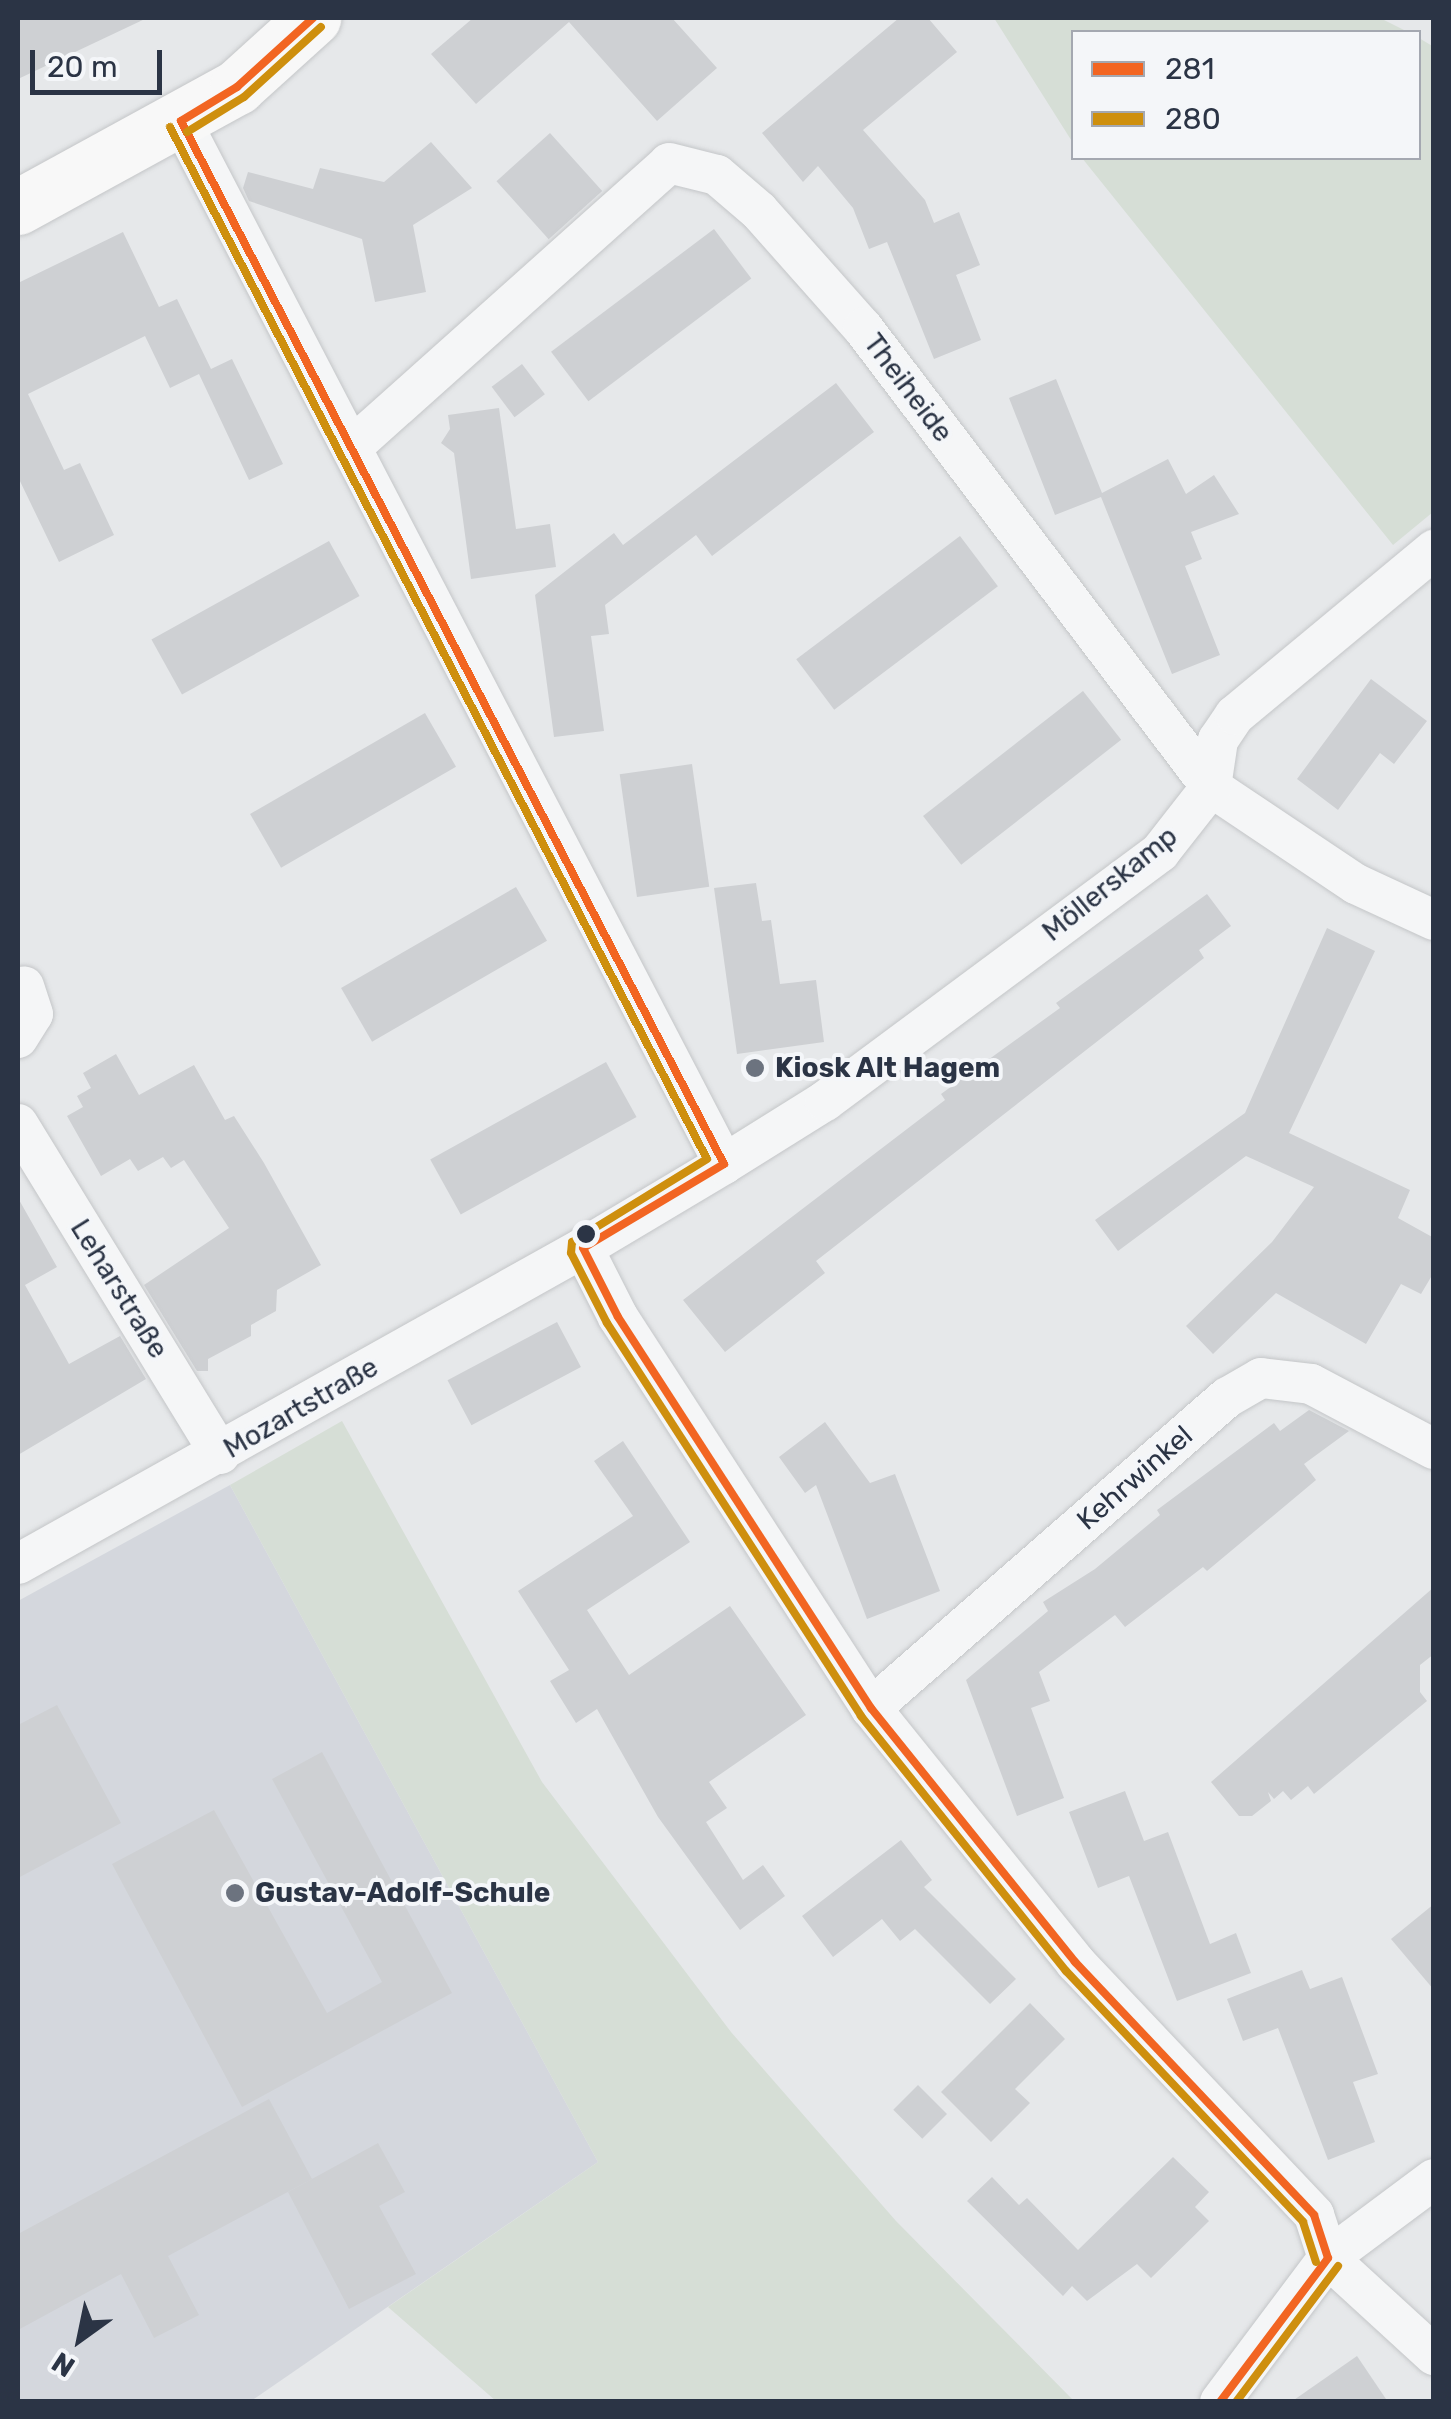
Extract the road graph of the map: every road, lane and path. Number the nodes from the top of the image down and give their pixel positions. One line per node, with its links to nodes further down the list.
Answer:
1 (313, 18): 2 (main road)
2 (182, 121): 3 (main road); 4 (street)
3 (18, 208)
4 (353, 446): 6 (street, Theiheide); 11 (street)
5 (1434, 550): 6 (street, Möllerskamp)
6 (1211, 786): 7 (street, Theiheide); 11 (street, Möllerskamp)
7 (1434, 920)
8 (24, 986): 9 (street)
9 (18, 1038)
10 (18, 1124): 14 (street, Leharstraße)
11 (724, 1164): 12 (street, Möllerskamp)
12 (583, 1248): 14 (street, Mozartstraße); 16 (street)
13 (1434, 1449): 16 (street, Kehrwinkel)
14 (220, 1454): 15 (street, Mozartstraße)
15 (18, 1564)
16 (870, 1708): 18 (street)
17 (1434, 2179): 18 (street)
18 (1328, 2258): 19 (street); 20 (street)
19 (1434, 2355)
20 (1220, 2402)

